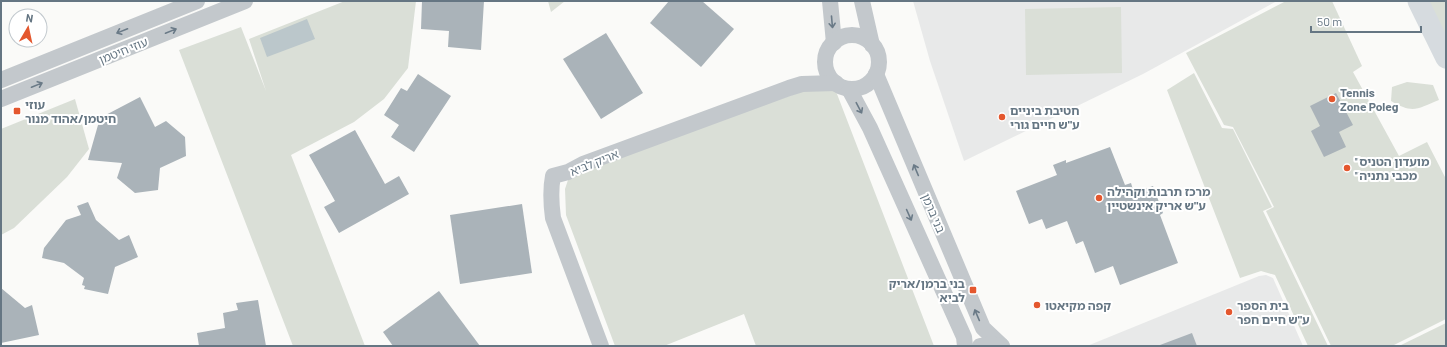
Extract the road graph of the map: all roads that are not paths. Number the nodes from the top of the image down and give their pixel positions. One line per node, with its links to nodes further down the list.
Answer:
1 (197, 1): 11 (street, עוזי חיטמן, one-way to 11)
2 (245, 1): 14 (street, עוזי חיטמן, one-way to 2)
3 (830, 1): 6 (street, one-way to 6)
4 (862, 1): 7 (street)
5 (1418, 1): 8 (main road)
6 (834, 43): 7 (street); 9 (street)
7 (872, 45): 10 (street)
8 (1446, 58)
9 (825, 62): 12 (street, אריק לביא); 13 (street)
10 (876, 74): 13 (street); 18 (street, בני ברמן, one-way to 10)
11 (1, 80)
12 (802, 84): 13 (street, אריק לביא); 15 (street, אריק לביא)
13 (842, 86): 16 (street, בני ברמן, one-way to 16)
14 (1, 99)
15 (601, 346)
16 (965, 346)
17 (980, 346): 18 (street)
18 (1001, 346)

